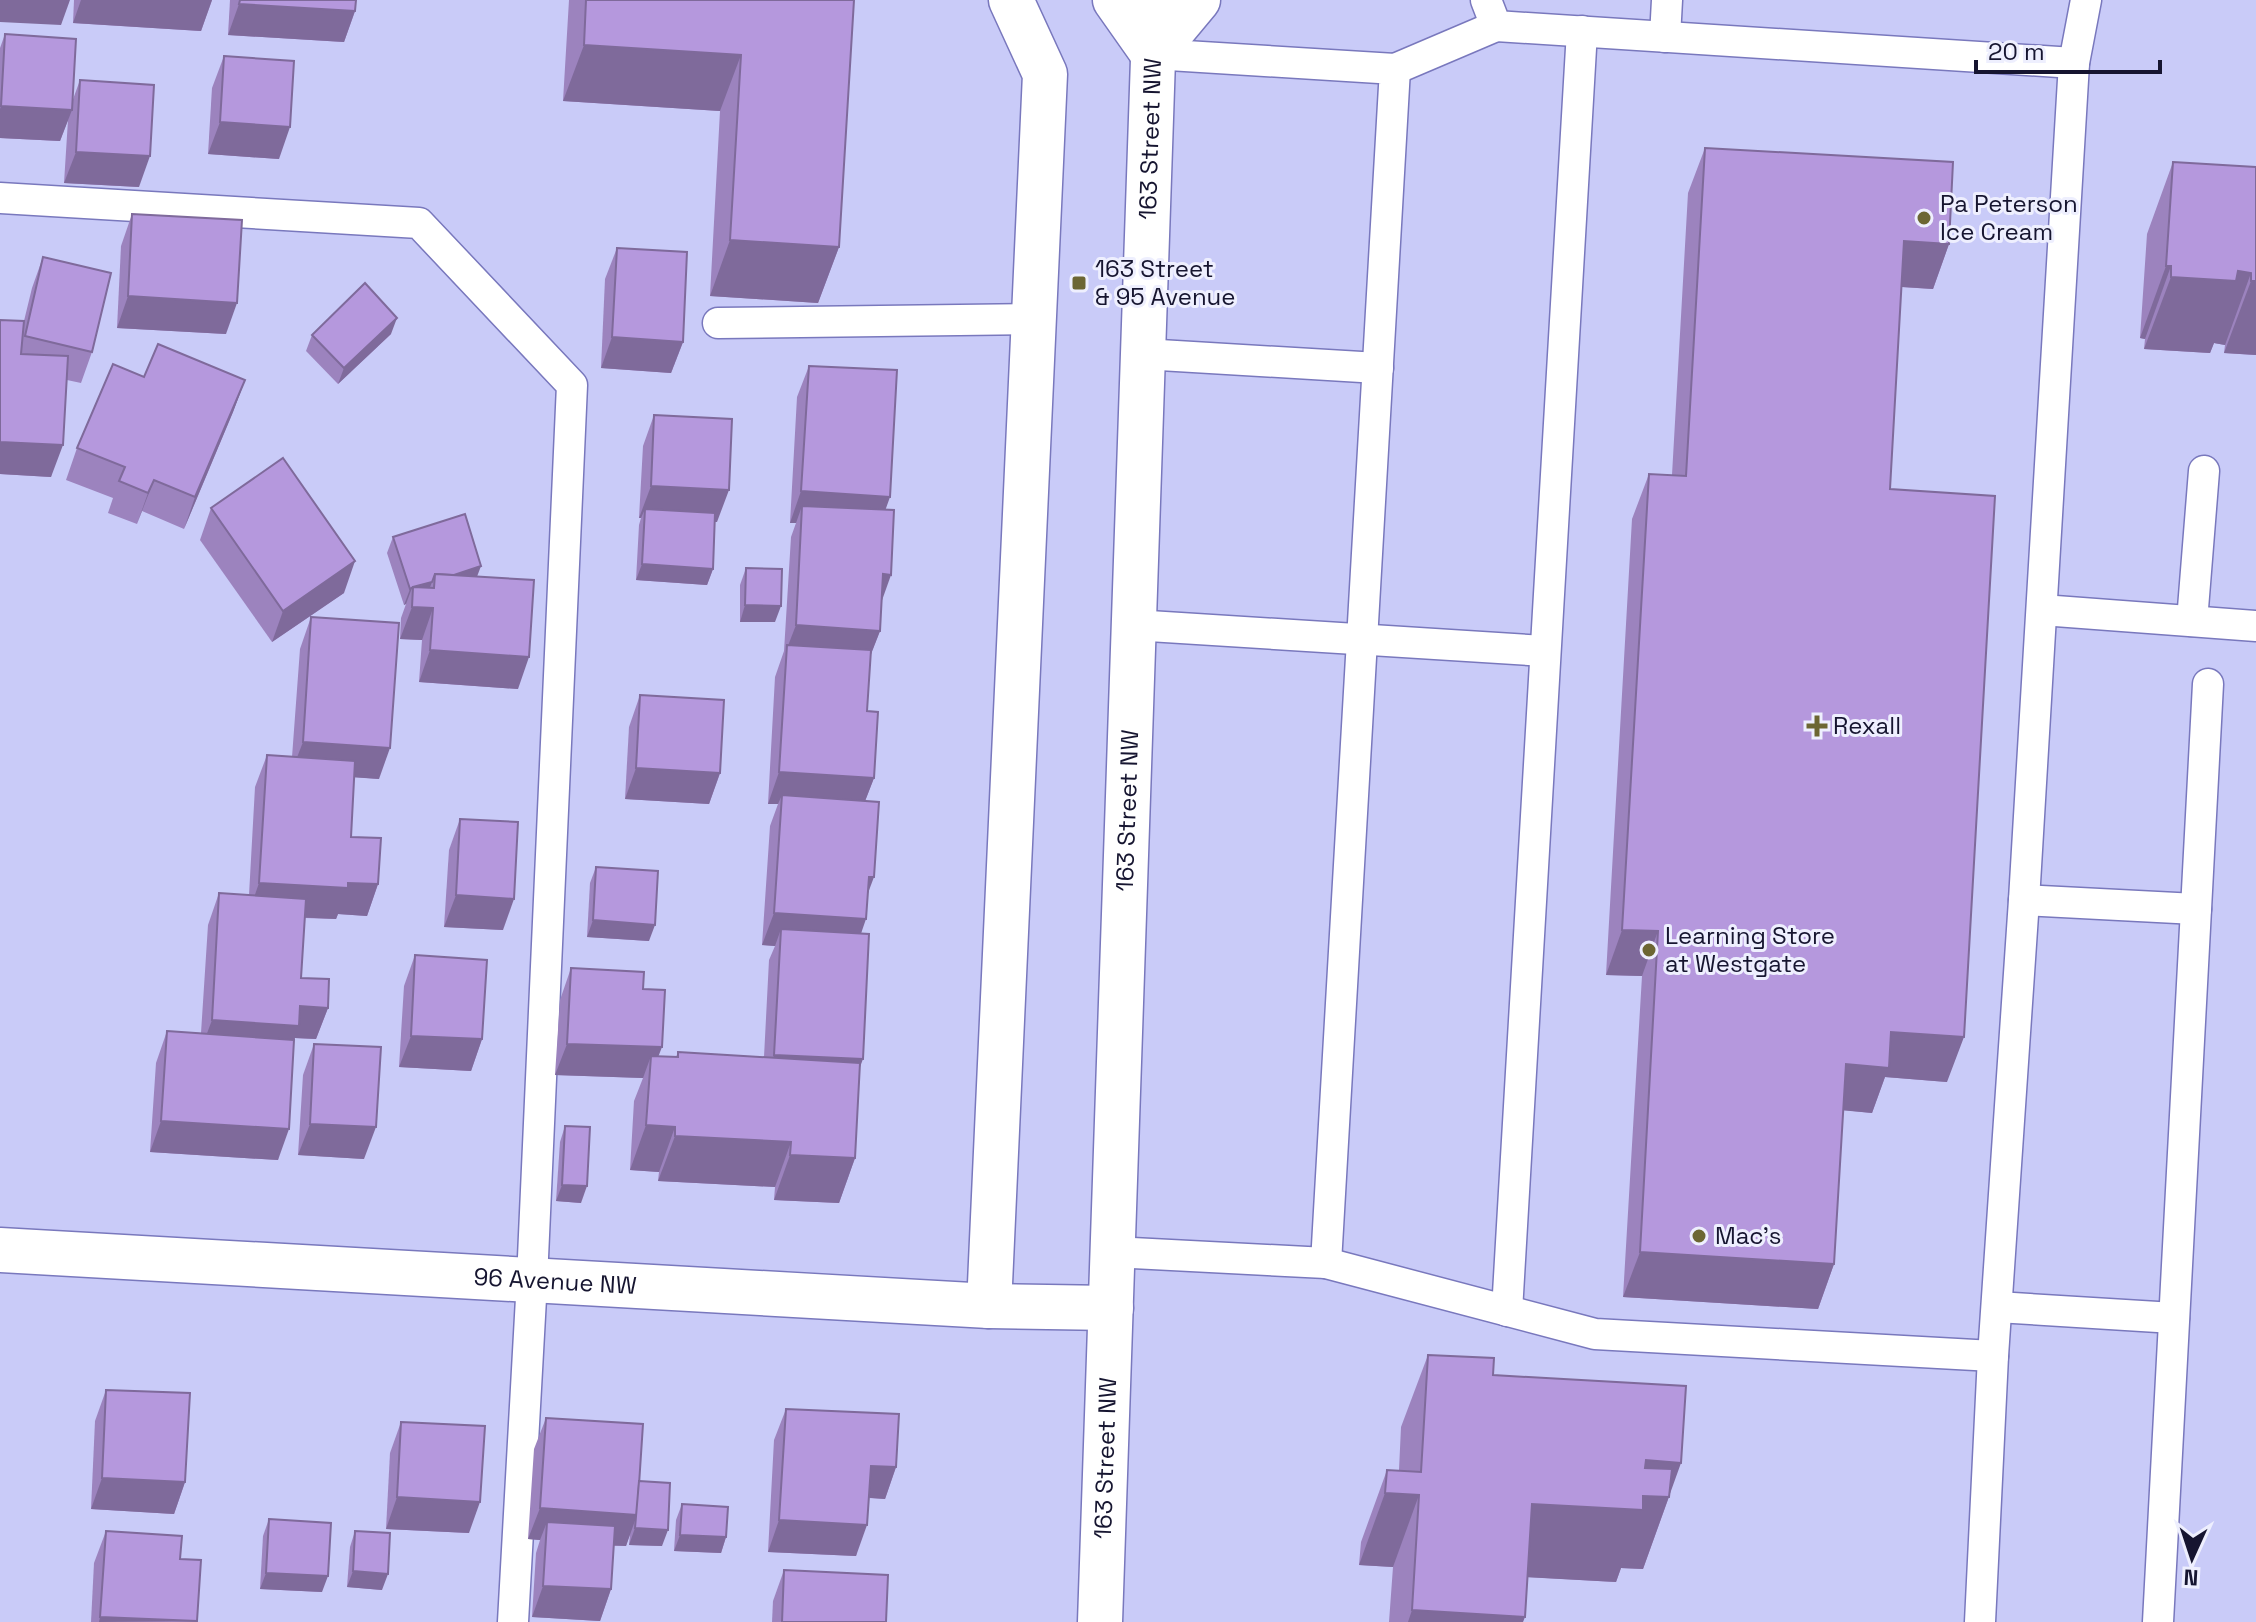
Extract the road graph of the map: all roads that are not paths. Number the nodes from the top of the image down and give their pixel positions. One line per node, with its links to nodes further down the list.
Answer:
1 (1011, 0): 14 (street)
2 (1115, 0): 10 (street)
3 (1155, 0): 10 (street, 163 Street NW)
4 (1198, 0): 10 (street)
5 (1667, 0): 9 (lane)
6 (2086, 0): 11 (lane)
7 (1491, 13): 8 (lane); 12 (lane)
8 (1582, 31): 9 (lane); 24 (lane)
9 (1665, 37): 11 (lane)
10 (1153, 54): 12 (lane); 16 (street, 163 Street NW)
11 (2074, 63): 19 (lane)
12 (1395, 69): 17 (lane)
13 (0, 198): 31 (lane)
14 (1034, 319): 15 (lane); 32 (street)
15 (718, 323)
16 (1143, 354): 17 (lane); 21 (street, 163 Street NW)
17 (1378, 368): 23 (lane)
18 (2204, 471): 20 (lane)
19 (2042, 610): 20 (lane); 26 (lane)
20 (2192, 621): 22 (lane)
21 (1133, 625): 23 (lane); 29 (street, 163 Street NW)
22 (2256, 626)
23 (1362, 639): 24 (lane); 30 (lane)
24 (1545, 651): 35 (lane)
25 (2208, 684): 27 (lane)
26 (2024, 900): 27 (lane); 33 (lane)
27 (2196, 909): 36 (lane)
28 (0, 1250): 31 (street, 96 Avenue NW)
29 (1113, 1252): 30 (lane); 34 (street, 163 Street NW)
30 (1326, 1263): 35 (lane)
31 (532, 1280): 32 (street, 96 Avenue NW); 38 (lane)
32 (989, 1306): 34 (street, 96 Avenue NW)
33 (1997, 1307): 36 (lane); 37 (lane)
34 (1111, 1308): 39 (street, 163 Street NW)
35 (1507, 1311): 37 (lane)
36 (2174, 1318): 41 (lane)
37 (1993, 1356): 40 (lane)
38 (513, 1622)
39 (1100, 1622)
40 (1980, 1622)
41 (2158, 1622)

